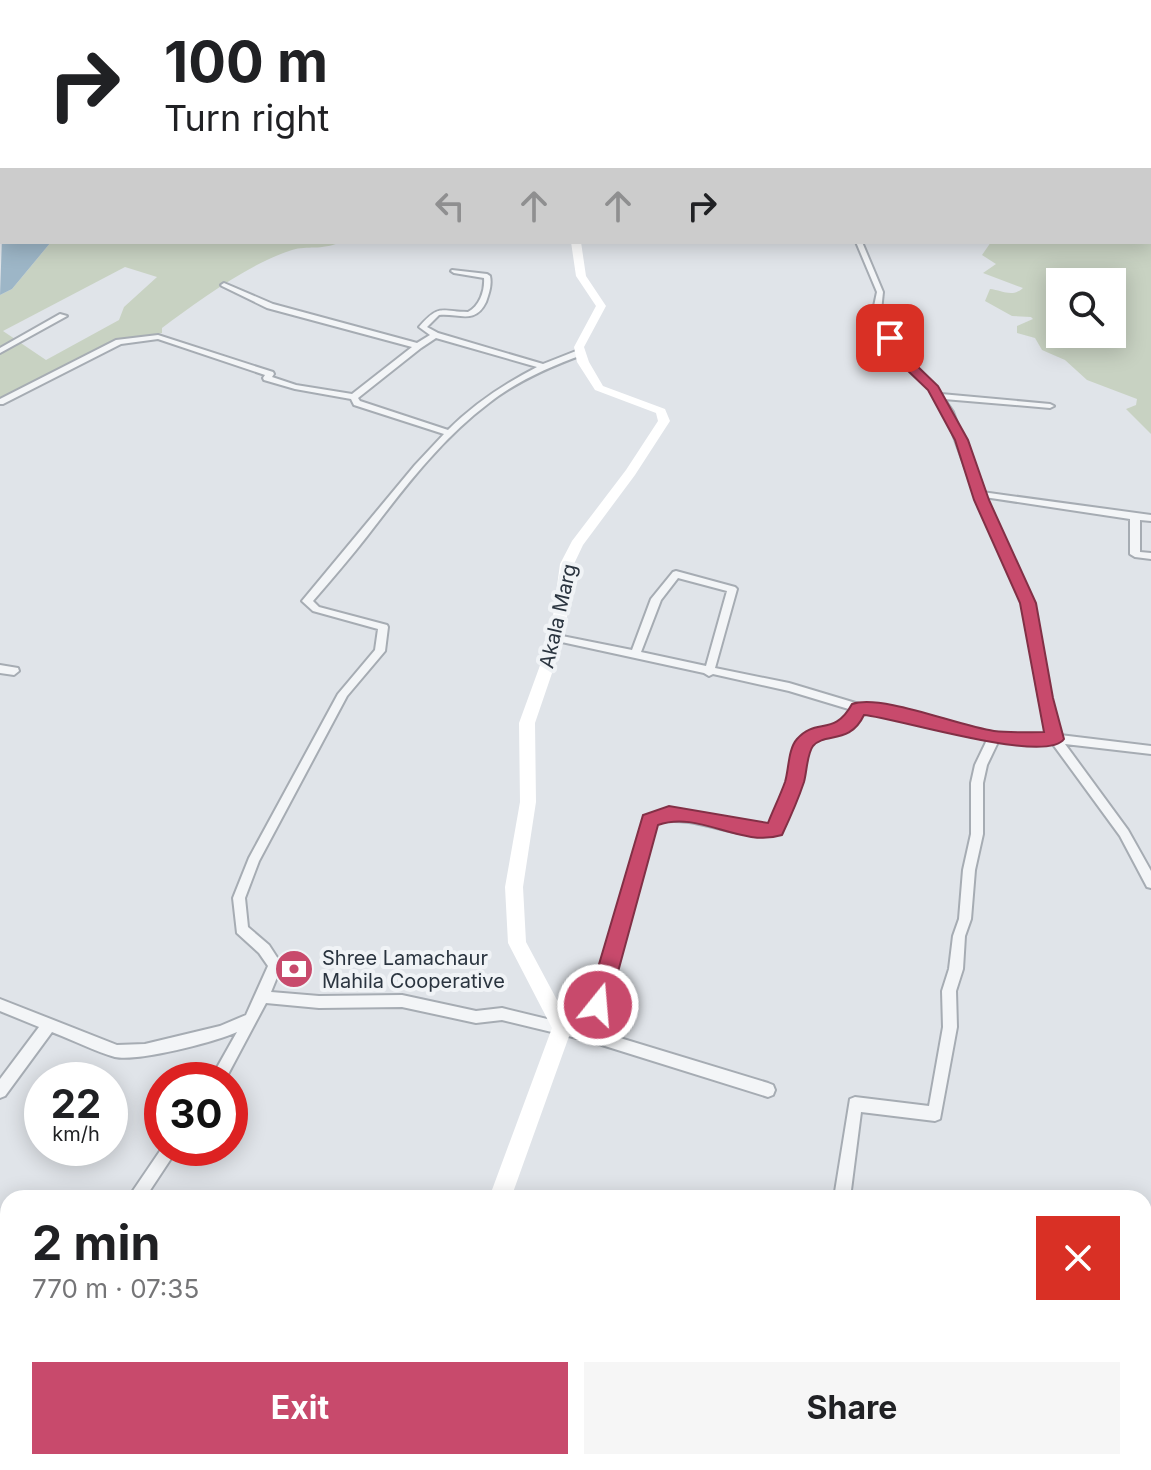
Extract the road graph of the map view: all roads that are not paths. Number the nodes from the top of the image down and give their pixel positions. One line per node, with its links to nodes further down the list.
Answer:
1 (576, 244): 9 (main road)
2 (860, 244): 11 (street)
3 (454, 271): 6 (street)
4 (224, 285): 7 (street)
5 (63, 316): 8 (street)
6 (435, 335): 7 (street); 10 (street)
7 (418, 346): 12 (street)
8 (0, 351)
9 (579, 353): 10 (street); 20 (main road, Akala Marg)
10 (540, 366): 15 (street)
11 (938, 396): 14 (street); 16 (street)
12 (354, 397): 13 (street); 15 (street)
13 (0, 402)
14 (1050, 406)
15 (446, 432): 30 (street)
16 (980, 494): 17 (street); 27 (street)
17 (1135, 517): 18 (street); 19 (street)
18 (1151, 518)
19 (1151, 556)
20 (557, 638): 21 (street); 34 (main road, Akala Marg)
21 (635, 655): 24 (street); 24 (street)
22 (0, 669): 23 (street)
23 (14, 671)
24 (709, 672): 25 (street)
25 (859, 708): 26 (street); 35 (street)
26 (994, 738): 27 (street); 42 (street)
27 (1055, 739): 28 (street); 29 (street)
28 (1151, 750)
29 (1151, 883)
30 (265, 997): 32 (street); 34 (street)
31 (0, 1005): 33 (street)
32 (248, 1020): 33 (street); 36 (street)
33 (49, 1024): 38 (street)
34 (562, 1028): 35 (street); 41 (main road)
35 (589, 1035): 37 (street)
36 (226, 1062)
37 (768, 1090)
38 (0, 1091)
39 (158, 1166): 40 (street)
40 (142, 1190)
41 (503, 1190)
42 (843, 1190)

